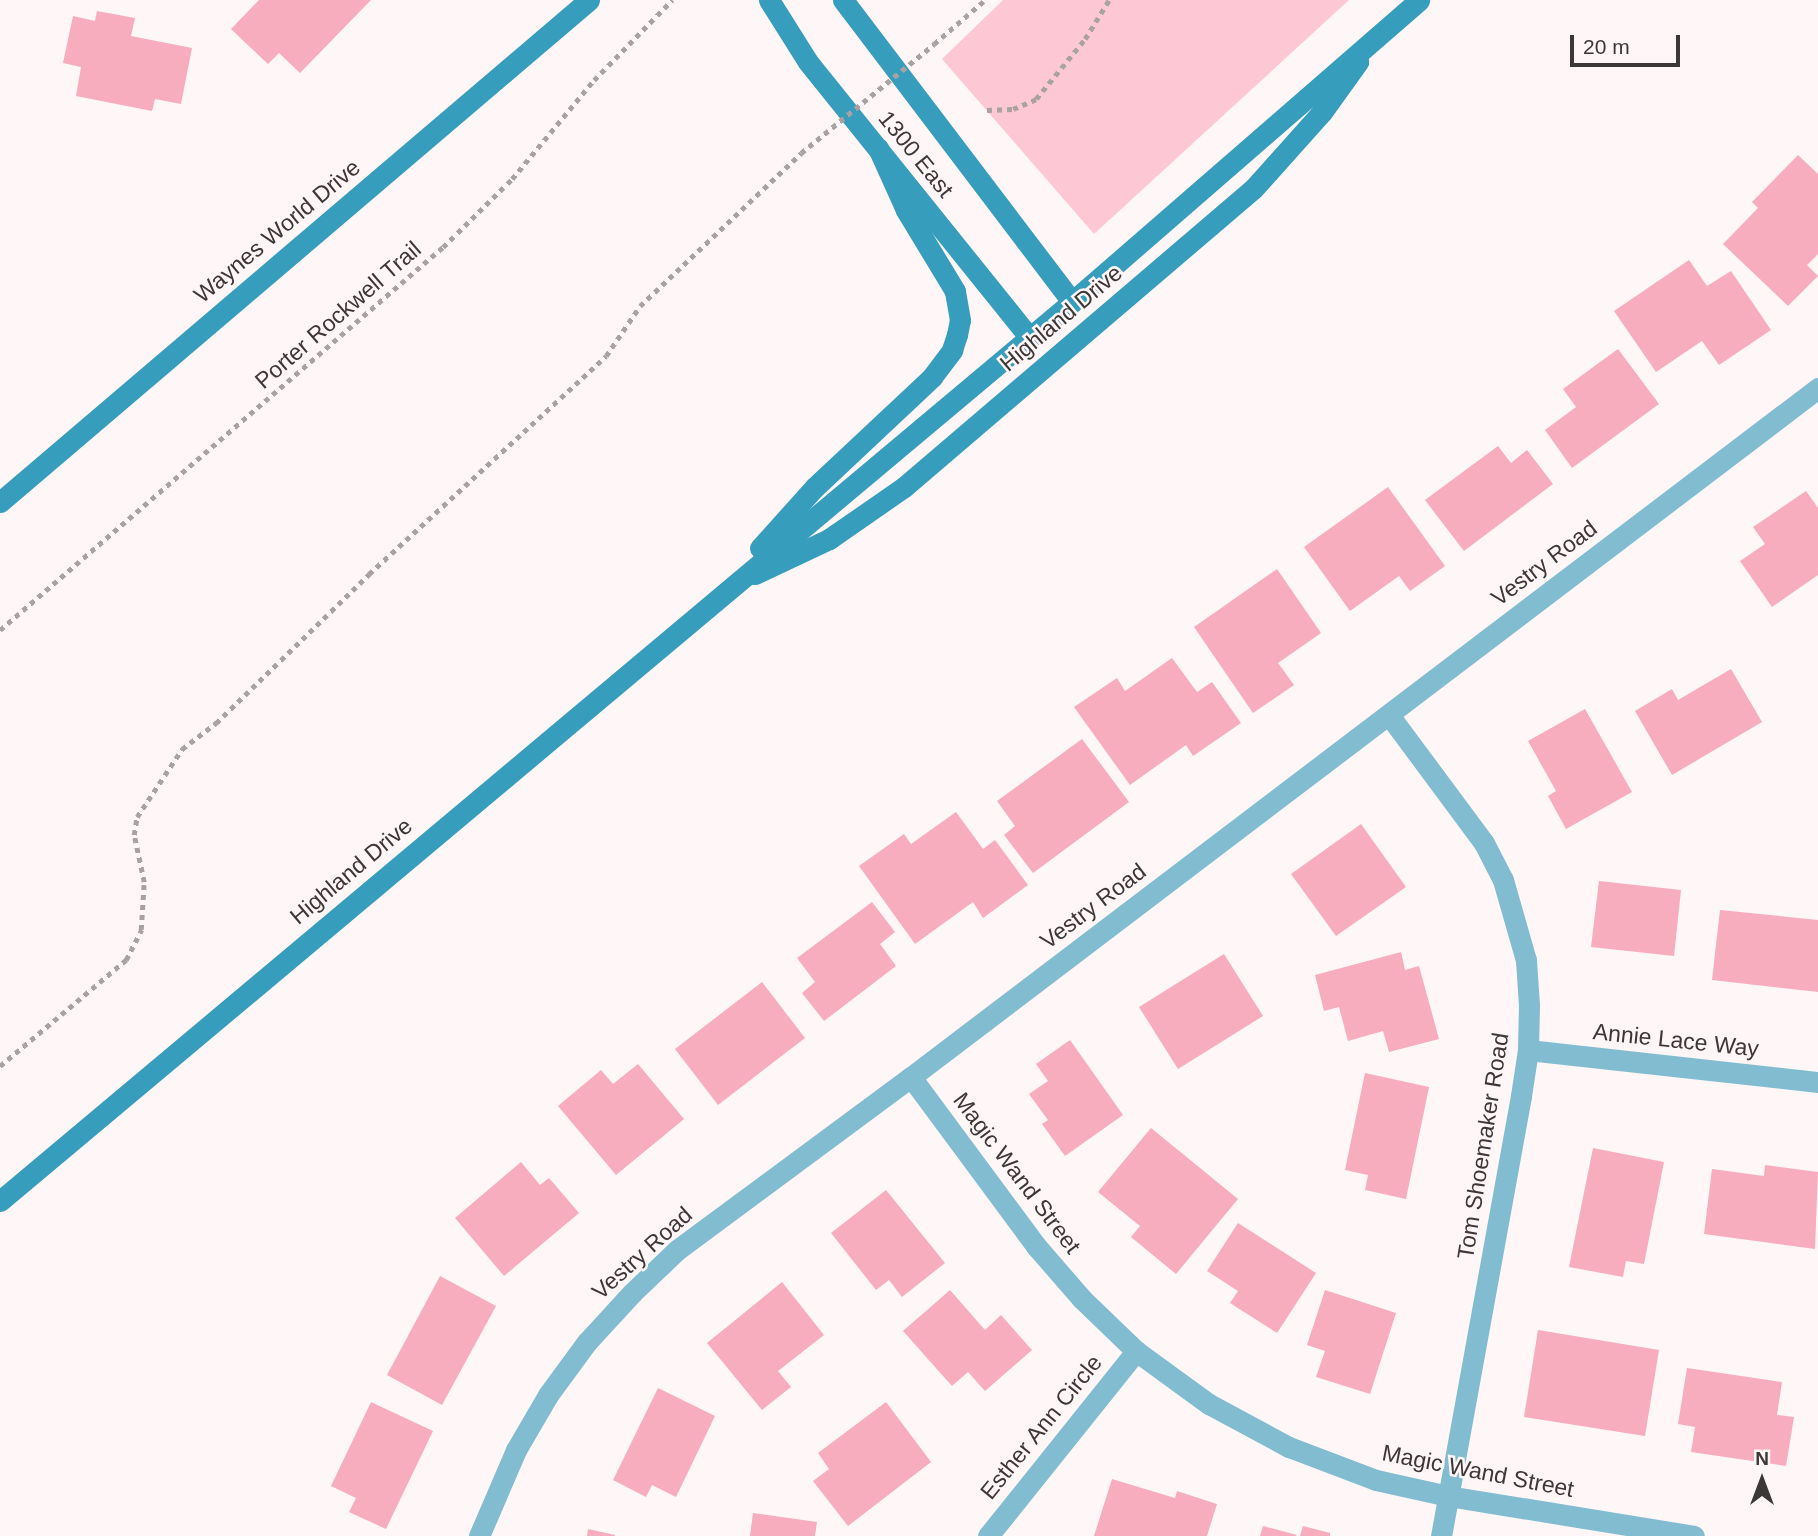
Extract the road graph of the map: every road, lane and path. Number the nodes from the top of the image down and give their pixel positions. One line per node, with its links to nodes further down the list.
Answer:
1 (589, 0): 14 (main road, Waynes World Drive)
2 (672, 0): 16 (path, Porter Rockwell Trail)
3 (769, 0): 10 (main road, 1300 East)
4 (844, 0): 11 (main road, 1300 East)
5 (985, 0): 19 (path, bridge)
6 (1109, 0): 9 (path)
7 (1419, 0): 8 (main road, Highland Drive)
8 (1373, 38): 11 (main road, Highland Drive); 15 (main road, Highland Drive)
9 (988, 110)
10 (878, 148): 12 (main road, 1300 East); 15 (main road)
11 (1072, 302): 12 (main road, Highland Drive)
12 (1028, 336): 15 (main road, Highland Drive)
13 (1818, 388): 17 (street, Vestry Road)
14 (0, 502)
15 (737, 581): 22 (main road, Highland Drive)
16 (0, 630)
17 (1388, 715): 18 (street, Tom Shoemaker Road); 20 (street, Vestry Road)
18 (1528, 1050): 21 (street, Annie Lace Way); 24 (street, Tom Shoemaker Road)
19 (0, 1066)
20 (911, 1077): 23 (street, Magic Wand Street); 25 (street, Vestry Road)
21 (1818, 1082)
22 (0, 1201)
23 (1136, 1351): 24 (street, Magic Wand Street); 26 (street, Esther Ann Circle)
24 (1448, 1496): 27 (street, Tom Shoemaker Road); 28 (street, Magic Wand Street)
25 (479, 1536)
26 (988, 1536)
27 (1441, 1536)
28 (1694, 1536)

